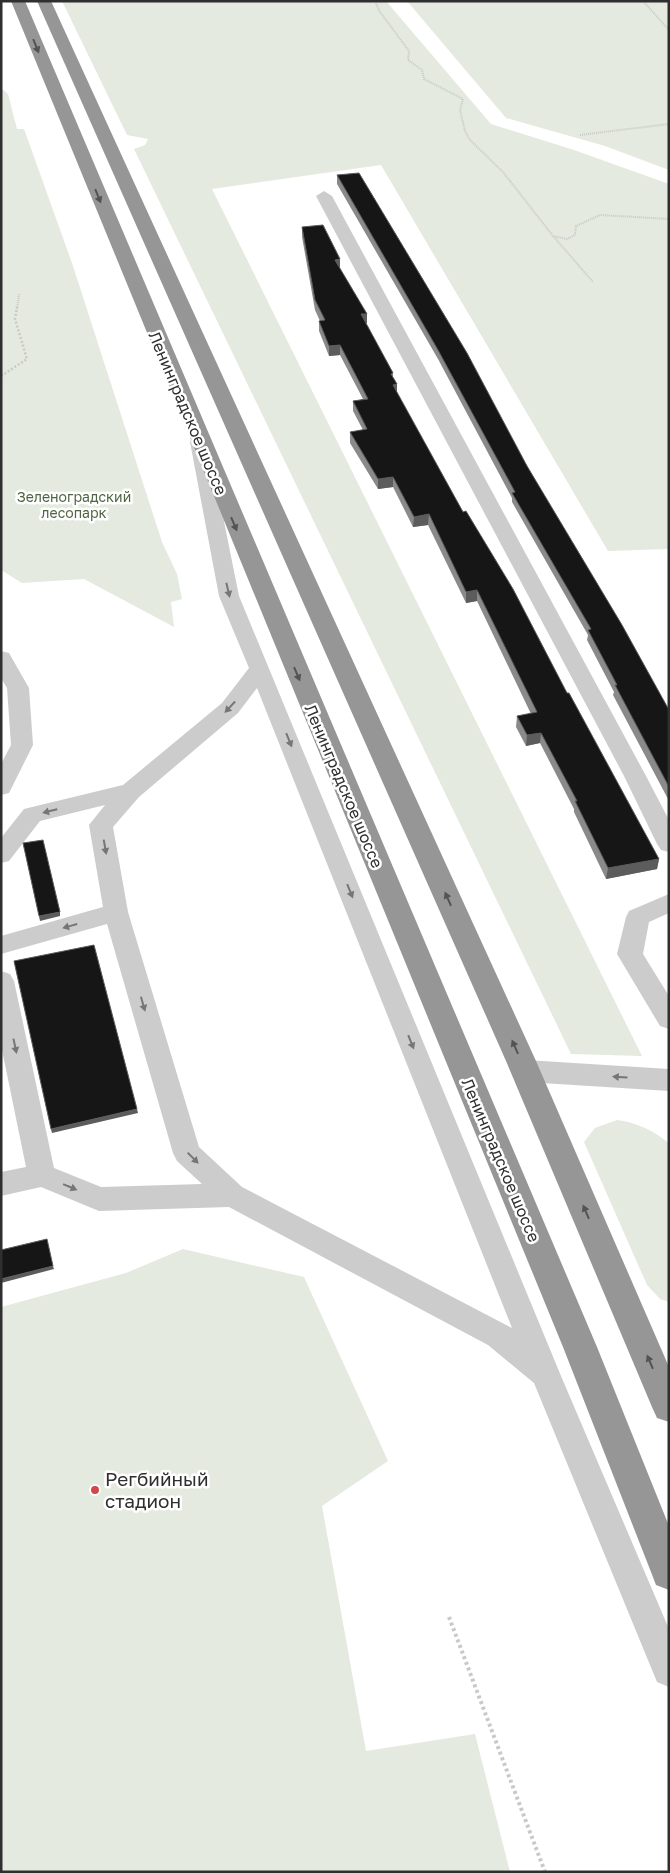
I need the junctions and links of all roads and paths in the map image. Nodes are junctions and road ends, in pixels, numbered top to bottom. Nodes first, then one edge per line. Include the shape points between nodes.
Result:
1 (18, 1) edge
2 (44, 1) edge
3 (376, 1) edge
4 (643, 1) edge
5 (669, 30) edge
6 (669, 124) edge
7 (580, 135) dead end
8 (324, 196) dead end
9 (669, 219) edge
10 (553, 236) junction
11 (592, 282) dead end
12 (19, 294) dead end
13 (1, 376) edge
14 (199, 439) junction
15 (1, 658) edge
16 (260, 669) junction
17 (1, 787) edge
18 (132, 791) junction
19 (669, 844) edge
20 (1, 855) edge
21 (669, 903) edge
22 (116, 912) junction
23 (1, 945) edge
24 (1, 981) edge
25 (669, 1019) edge
26 (526, 1071) junction
27 (669, 1080) edge
28 (42, 1175) junction
29 (1, 1184) edge
30 (232, 1195) junction
31 (546, 1376) junction
32 (669, 1407) edge
33 (669, 1572) edge
34 (449, 1617) dead end
35 (669, 1670) edge
36 (545, 1872) edge

1 -> 14 highway, Ленинградское шоссе
26 -> 2 highway
3 - 10 path via 380,12 409,51 408,60 422,70 424,79 464,99 460,110 470,140 503,172
4 - 5 path
6 - 7 path
8 - 19 lane
9 - 10 path via 600,215 576,226 575,235 567,238
10 - 11 path
12 - 13 path via 14,319 27,359
14 -> 16 lane via 229,596
14 -> 33 highway, Ленинградское шоссе via 580,1347
15 - 17 lane via 18,688 22,745
16 -> 18 lane via 230,708
16 -> 31 lane
18 -> 20 lane via 32,816
18 -> 22 lane via 101,825
21 - 25 lane via 638,917 630,954
22 -> 23 lane
22 -> 30 lane via 187,1153
24 -> 28 lane
27 -> 26 lane
32 -> 26 highway
28 - 29 lane
28 -> 30 lane via 100,1199
30 - 31 lane via 499,1336
31 - 35 lane
34 - 36 path

